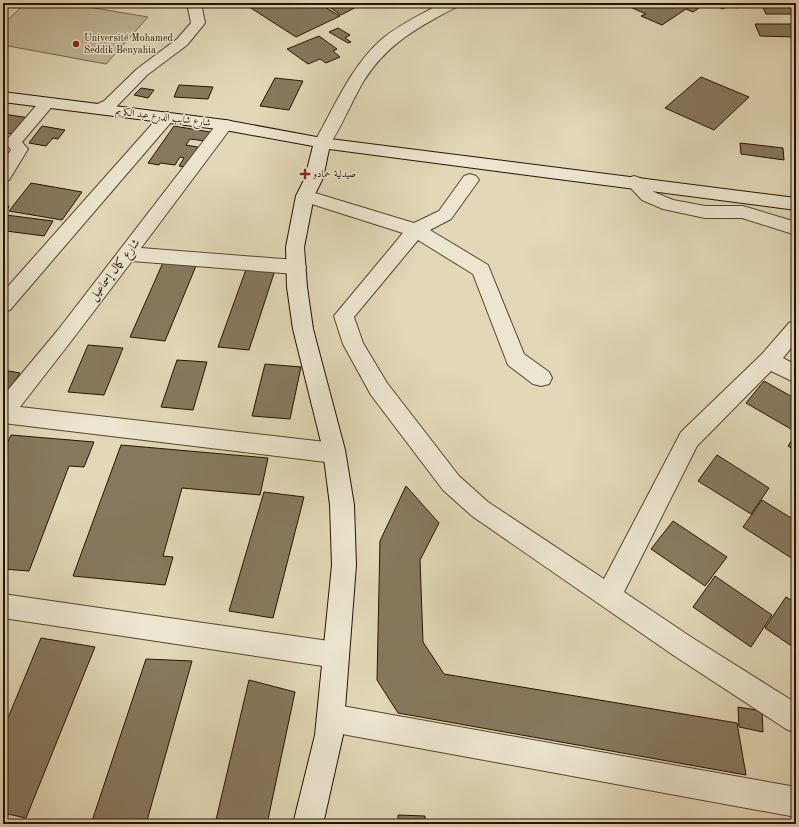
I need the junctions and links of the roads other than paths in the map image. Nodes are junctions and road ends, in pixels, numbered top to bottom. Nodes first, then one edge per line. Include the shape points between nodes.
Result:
1 (194, 3) edge
2 (453, 3) edge
3 (3, 97) edge
4 (47, 103) junction
5 (98, 109) junction
6 (167, 117) junction
7 (225, 125) junction
8 (322, 143) junction
9 (3, 176) edge
10 (470, 180) dead end
11 (634, 182) junction
12 (305, 196) junction
13 (796, 204) edge
14 (416, 230) junction
15 (796, 230) edge
16 (127, 254) junction
17 (296, 266) junction
18 (3, 305) edge
19 (796, 328) edge
20 (769, 360) junction
21 (796, 375) edge
22 (541, 378) dead end
23 (3, 413) edge
24 (334, 453) junction
25 (609, 596) junction
26 (3, 606) edge
27 (336, 654) junction
28 (331, 718) junction
29 (796, 719) edge
30 (796, 802) edge
31 (308, 824) edge

1 - 5 street via 198,23 182,42 142,72 110,104
2 - 8 street via 401,32 380,50 353,84
3 - 4 street, شارع شايب الدرع عبد الكريم
4 - 5 street, شارع شايب الدرع عبد الكريم
4 - 9 street via 13,142 20,149
5 - 6 street, شارع شايب الدرع عبد الكريم
6 - 7 street, شارع شايب الدرع عبد الكريم
6 - 18 street
7 - 8 street, شارع شايب الدرع عبد الكريم
7 - 16 street, شارع كمال إسماعيل
8 - 11 street, شارع شايب الدرع عبد الكريم
8 - 12 street via 314,178
10 - 14 street via 445,215
11 - 13 street, شارع شايب الدرع عبد الكريم
11 - 15 street via 648,196 669,205 705,212 743,212
12 - 14 street
12 - 17 street via 296,247
14 - 22 street via 481,270 515,359
14 - 25 street via 344,316 353,344 379,389 451,483 480,509
16 - 17 street
16 - 23 street, شارع كمال إسماعيل
17 - 24 street via 303,329
19 - 20 street
20 - 21 street
20 - 25 street via 688,439
23 - 24 street
24 - 27 street via 342,505 344,565
25 - 29 street
26 - 27 street
27 - 28 street
28 - 30 street
28 - 31 street

